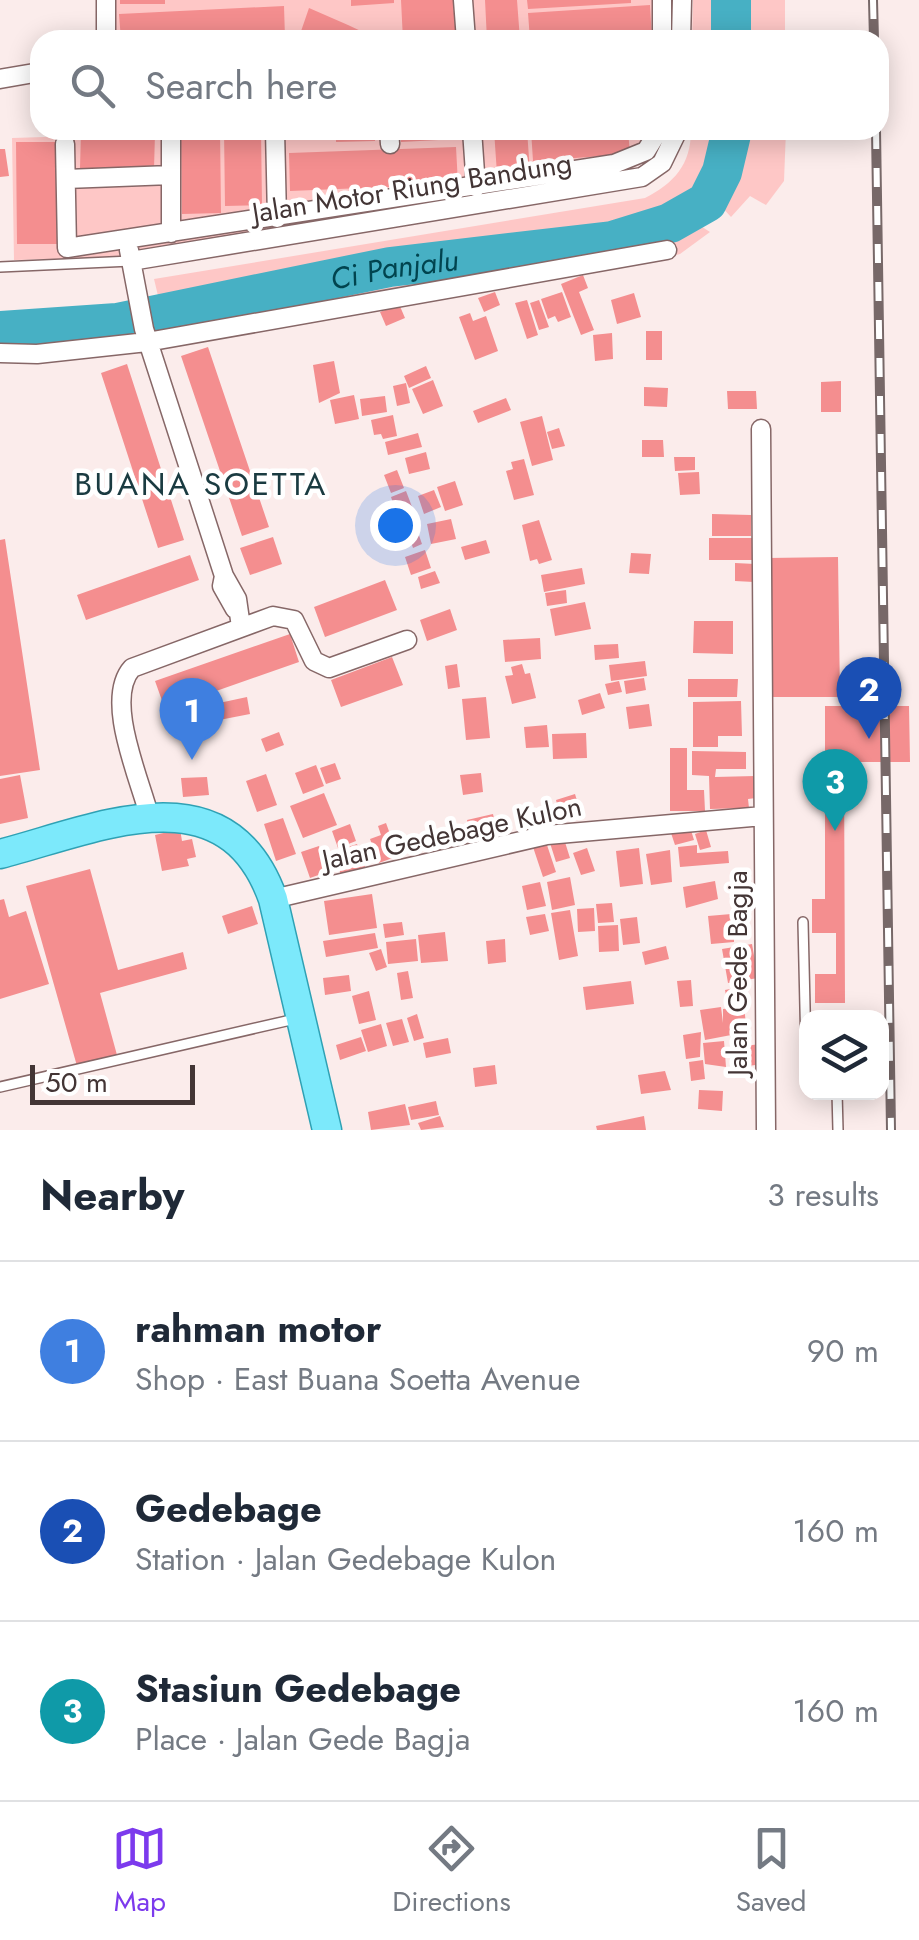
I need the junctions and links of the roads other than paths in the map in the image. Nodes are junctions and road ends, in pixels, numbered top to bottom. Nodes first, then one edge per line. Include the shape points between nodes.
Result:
1 (106, 0) edge
2 (463, 0) edge
3 (662, 0) edge
4 (682, 0) edge
5 (106, 30) edge
6 (465, 30) edge
7 (662, 30) edge
8 (681, 30) edge
9 (30, 74) edge
10 (0, 79) edge
11 (171, 140) edge
12 (274, 140) edge
13 (473, 140) edge
14 (652, 140) edge
15 (673, 140) edge
16 (66, 144) dead end
17 (172, 175) junction
18 (66, 179) junction
19 (476, 187) junction
20 (277, 218) junction
21 (171, 232) junction
22 (128, 239) junction
23 (667, 250) dead end
24 (0, 266) edge
25 (132, 267) junction
26 (146, 335) junction
27 (0, 353) edge
28 (762, 429) dead end
29 (238, 618) junction
30 (407, 640) dead end
31 (149, 815) junction
32 (763, 816) junction
33 (0, 854) edge
34 (273, 899) junction
35 (803, 922) dead end
36 (805, 1010) edge
37 (304, 1016) junction
38 (0, 1086) edge
39 (837, 1100) edge
40 (328, 1130) edge
41 (766, 1130) edge
42 (838, 1130) edge

1 - 5 street
2 - 6 street
3 - 7 street
4 - 8 street
9 - 10 street
11 - 17 street
12 - 20 street
13 - 19 street
14 - 19 street via 625,162
15 - 25 street, Jalan Motor Riung Bandung via 662,163 642,177
16 - 18 street
17 - 18 street
17 - 21 street
18 - 22 street via 67,248
19 - 20 street
20 - 21 street
21 - 22 street
22 - 25 street
23 - 26 street
24 - 25 lane
25 - 26 street
26 - 27 street via 37,354
26 - 29 street via 222,586
28 - 32 street, Jalan Gede Bagja
29 - 30 street via 290,617 317,664 328,668
29 - 31 street via 140,662 122,682 120,704
31 - 33 main road
31 - 34 main road via 188,818 224,832 260,868
32 - 34 street, Jalan Gedebage Kulon via 547,835
32 - 41 street, Jalan Gede Bagja
34 - 37 main road
35 - 36 lane
37 - 38 lane
37 - 40 main road
39 - 42 lane

